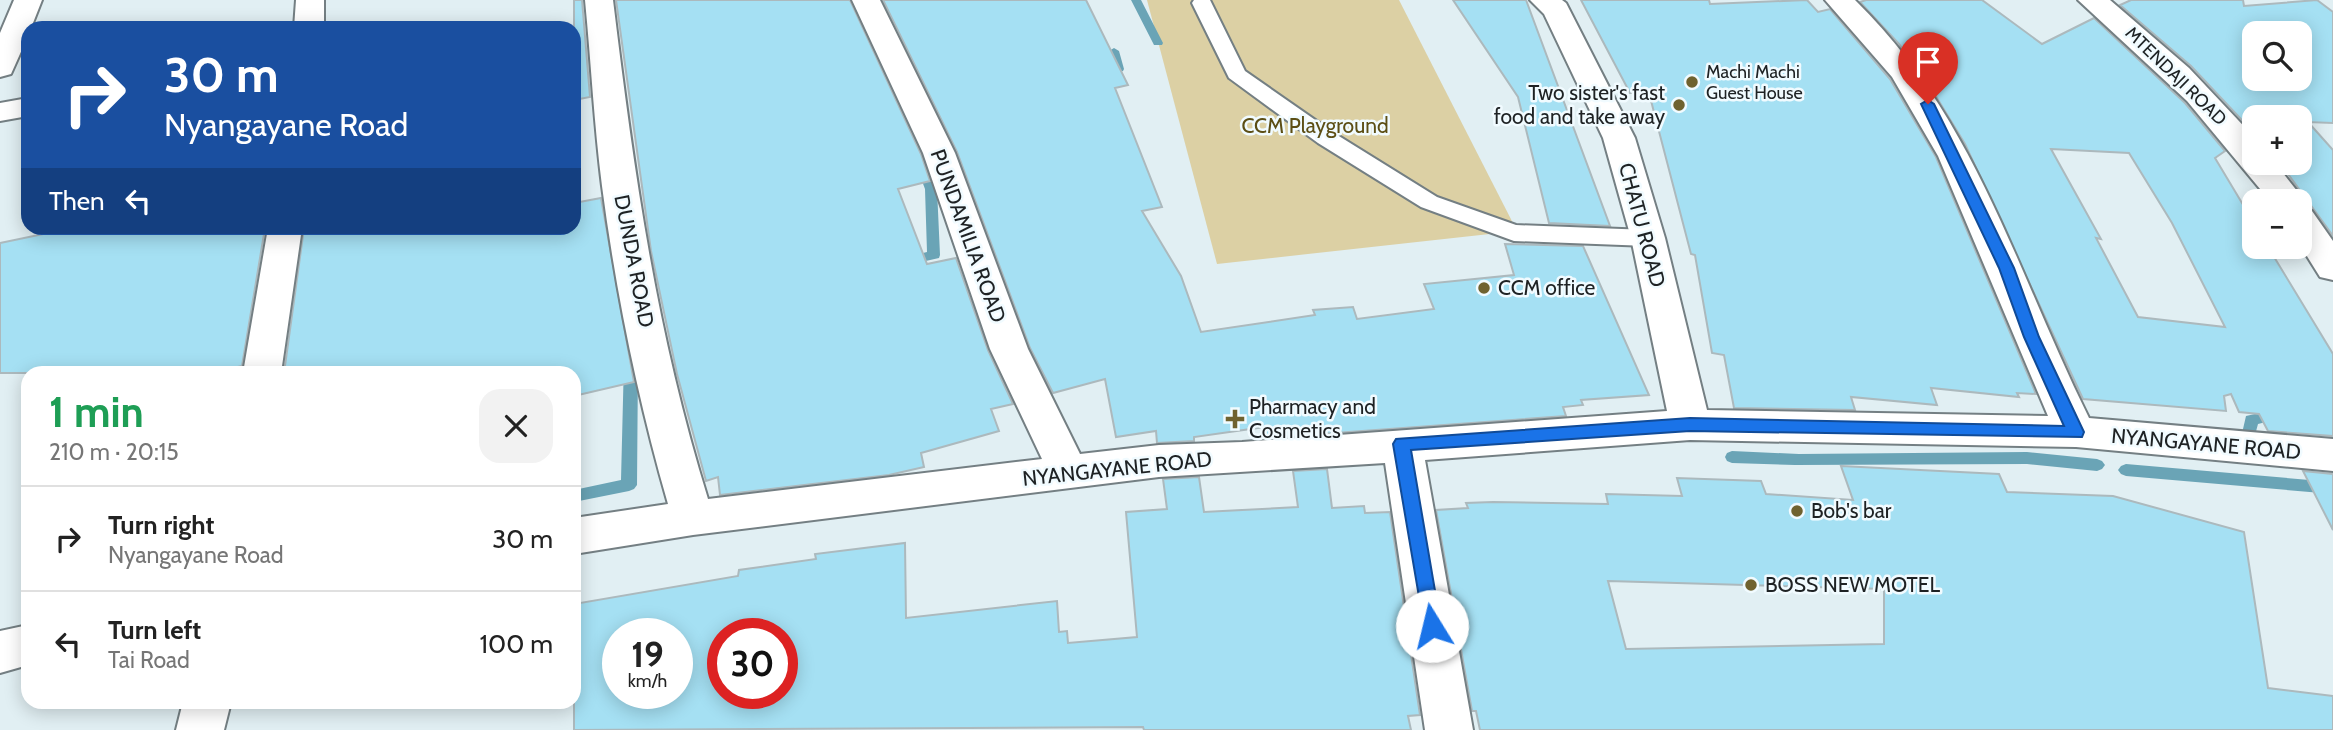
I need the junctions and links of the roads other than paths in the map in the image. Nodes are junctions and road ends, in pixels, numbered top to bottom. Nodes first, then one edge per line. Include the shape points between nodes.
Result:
1 (27, 0) edge
2 (310, 0) edge
3 (599, 0) edge
4 (866, 0) edge
5 (1544, 0) edge
6 (1839, 0) edge
7 (2092, 0) edge
8 (1202, 3) dead end
9 (309, 21) edge
10 (0, 68) edge
11 (21, 108) edge
12 (0, 112) edge
13 (2242, 143) edge
14 (2267, 175) edge
15 (2279, 189) edge
16 (284, 235) edge
17 (2312, 237) edge
18 (1648, 238) junction
19 (2333, 268) edge
20 (263, 366) edge
21 (1690, 425) junction
22 (2076, 432) junction
23 (1402, 444) junction
24 (2333, 455) edge
25 (1069, 473) junction
26 (693, 518) junction
27 (581, 535) edge
28 (21, 647) edge
29 (0, 652) edge
30 (205, 709) edge
31 (200, 730) edge
32 (1449, 730) edge

1 - 10 street
2 - 9 street
3 - 26 street, DUNDA ROAD via 630,249 668,436
4 - 25 street, PUNDAMILIA ROAD via 939,153 1009,349
5 - 18 street, CHATU ROAD via 1556,9 1619,138
6 - 22 street via 1878,39 1928,104 2007,268 2032,337
7 - 13 street, MTENDAJI ROAD via 2140,38 2211,106
8 - 18 lane via 1236,75 1429,202 1514,233
11 - 12 street
14 - 15 street
16 - 20 street
17 - 19 street
18 - 21 street, CHATU ROAD
21 - 22 street, NYANGAYANE ROAD
21 - 23 street, NYANGAYANE ROAD
22 - 24 street, NYANGAYANE ROAD
23 - 25 street, NYANGAYANE ROAD via 1159,461
23 - 32 street
25 - 26 street, NYANGAYANE ROAD
26 - 27 street, NYANGAYANE ROAD
28 - 29 street
30 - 31 street

